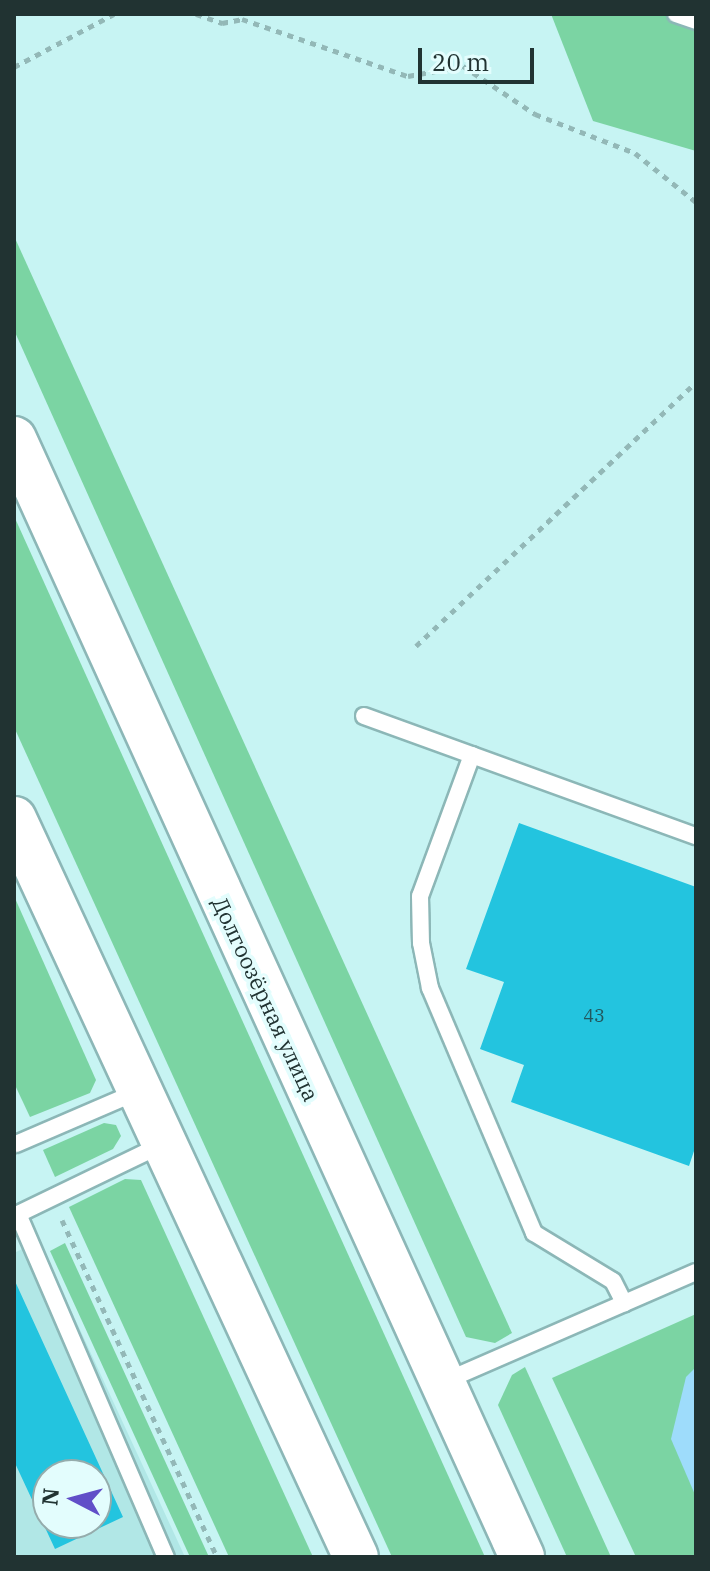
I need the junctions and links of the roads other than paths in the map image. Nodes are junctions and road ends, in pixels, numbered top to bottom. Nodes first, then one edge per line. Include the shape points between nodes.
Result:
1 (676, 14) edge
2 (696, 21) edge
3 (14, 439) edge
4 (364, 716) dead end
5 (472, 755) junction
6 (14, 819) edge
7 (696, 836) edge
8 (138, 1091) junction
9 (16, 1144) dead end
10 (163, 1144) junction
11 (16, 1215) edge
12 (696, 1272) edge
13 (624, 1303) junction
14 (441, 1382) junction
15 (166, 1557) edge
16 (356, 1557) edge
17 (522, 1557) edge

1 - 2 lane
3 - 14 main road, Долгоозёрная улица
4 - 5 lane
5 - 7 lane
5 - 13 lane via 420,896 421,943 430,988 534,1233 613,1281
6 - 8 main road
8 - 9 lane
8 - 10 main road
10 - 11 lane
10 - 16 main road
11 - 15 lane
12 - 13 lane
13 - 14 lane
14 - 17 main road, Долгоозёрная улица

